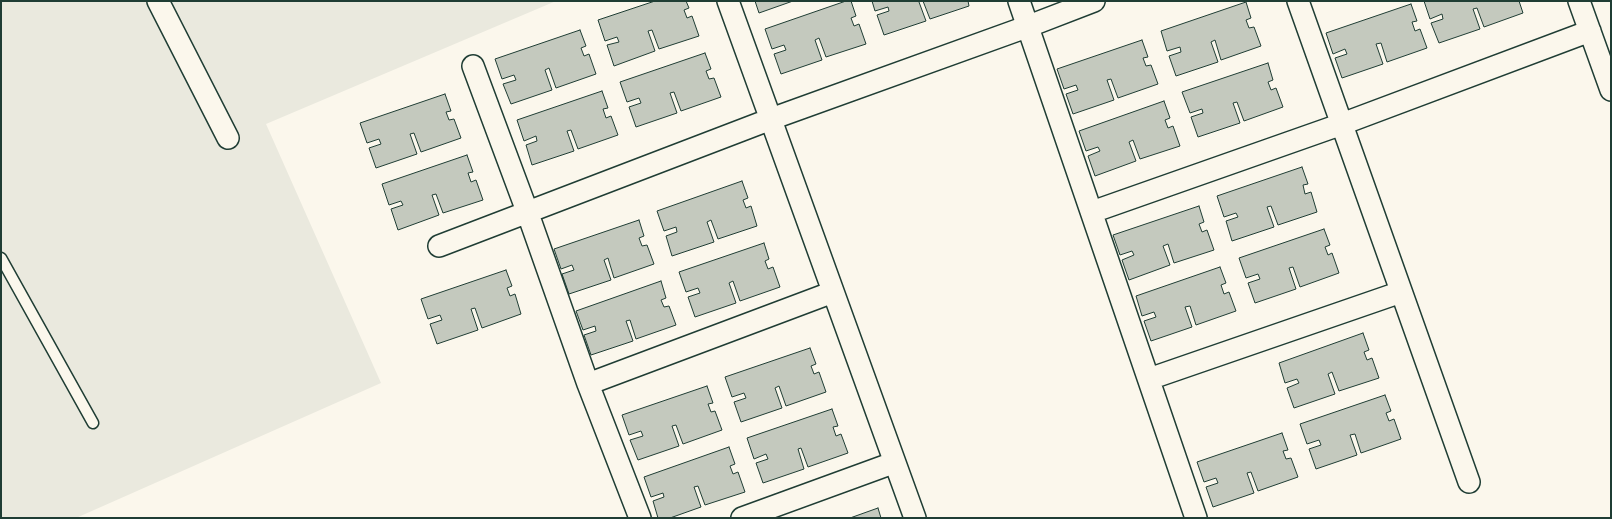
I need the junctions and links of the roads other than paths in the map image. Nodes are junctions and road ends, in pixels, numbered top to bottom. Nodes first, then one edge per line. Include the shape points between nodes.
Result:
1 (158, 1) edge
2 (728, 1) edge
3 (1019, 1) edge
4 (1094, 1) edge
5 (1298, 1) edge
6 (1579, 1) edge
7 (1029, 26) junction
8 (1590, 31) junction
9 (473, 66) dead end
10 (1611, 90) edge
11 (771, 119) junction
12 (1342, 124) junction
13 (228, 138) dead end
14 (528, 211) junction
15 (1092, 212) junction
16 (438, 246) dead end
17 (1, 258) edge
18 (833, 292) junction
19 (1401, 292) junction
20 (1149, 379) junction
21 (588, 384) junction
22 (93, 423) dead end
23 (894, 462) junction
24 (1468, 482) dead end
25 (640, 518) edge
26 (742, 518) edge
27 (914, 518) edge
28 (1196, 518) edge

1 - 13 street
2 - 11 street
3 - 7 street
4 - 7 street
5 - 12 street
6 - 8 street
7 - 11 street
7 - 15 street
8 - 10 street
8 - 12 street
9 - 14 street
11 - 14 street
11 - 18 street
12 - 15 street
12 - 19 street
14 - 16 street
14 - 21 street
15 - 20 street
17 - 22 lane
18 - 21 street
18 - 23 street
19 - 20 street
19 - 24 street
20 - 28 street
21 - 25 street
23 - 26 street
23 - 27 street

